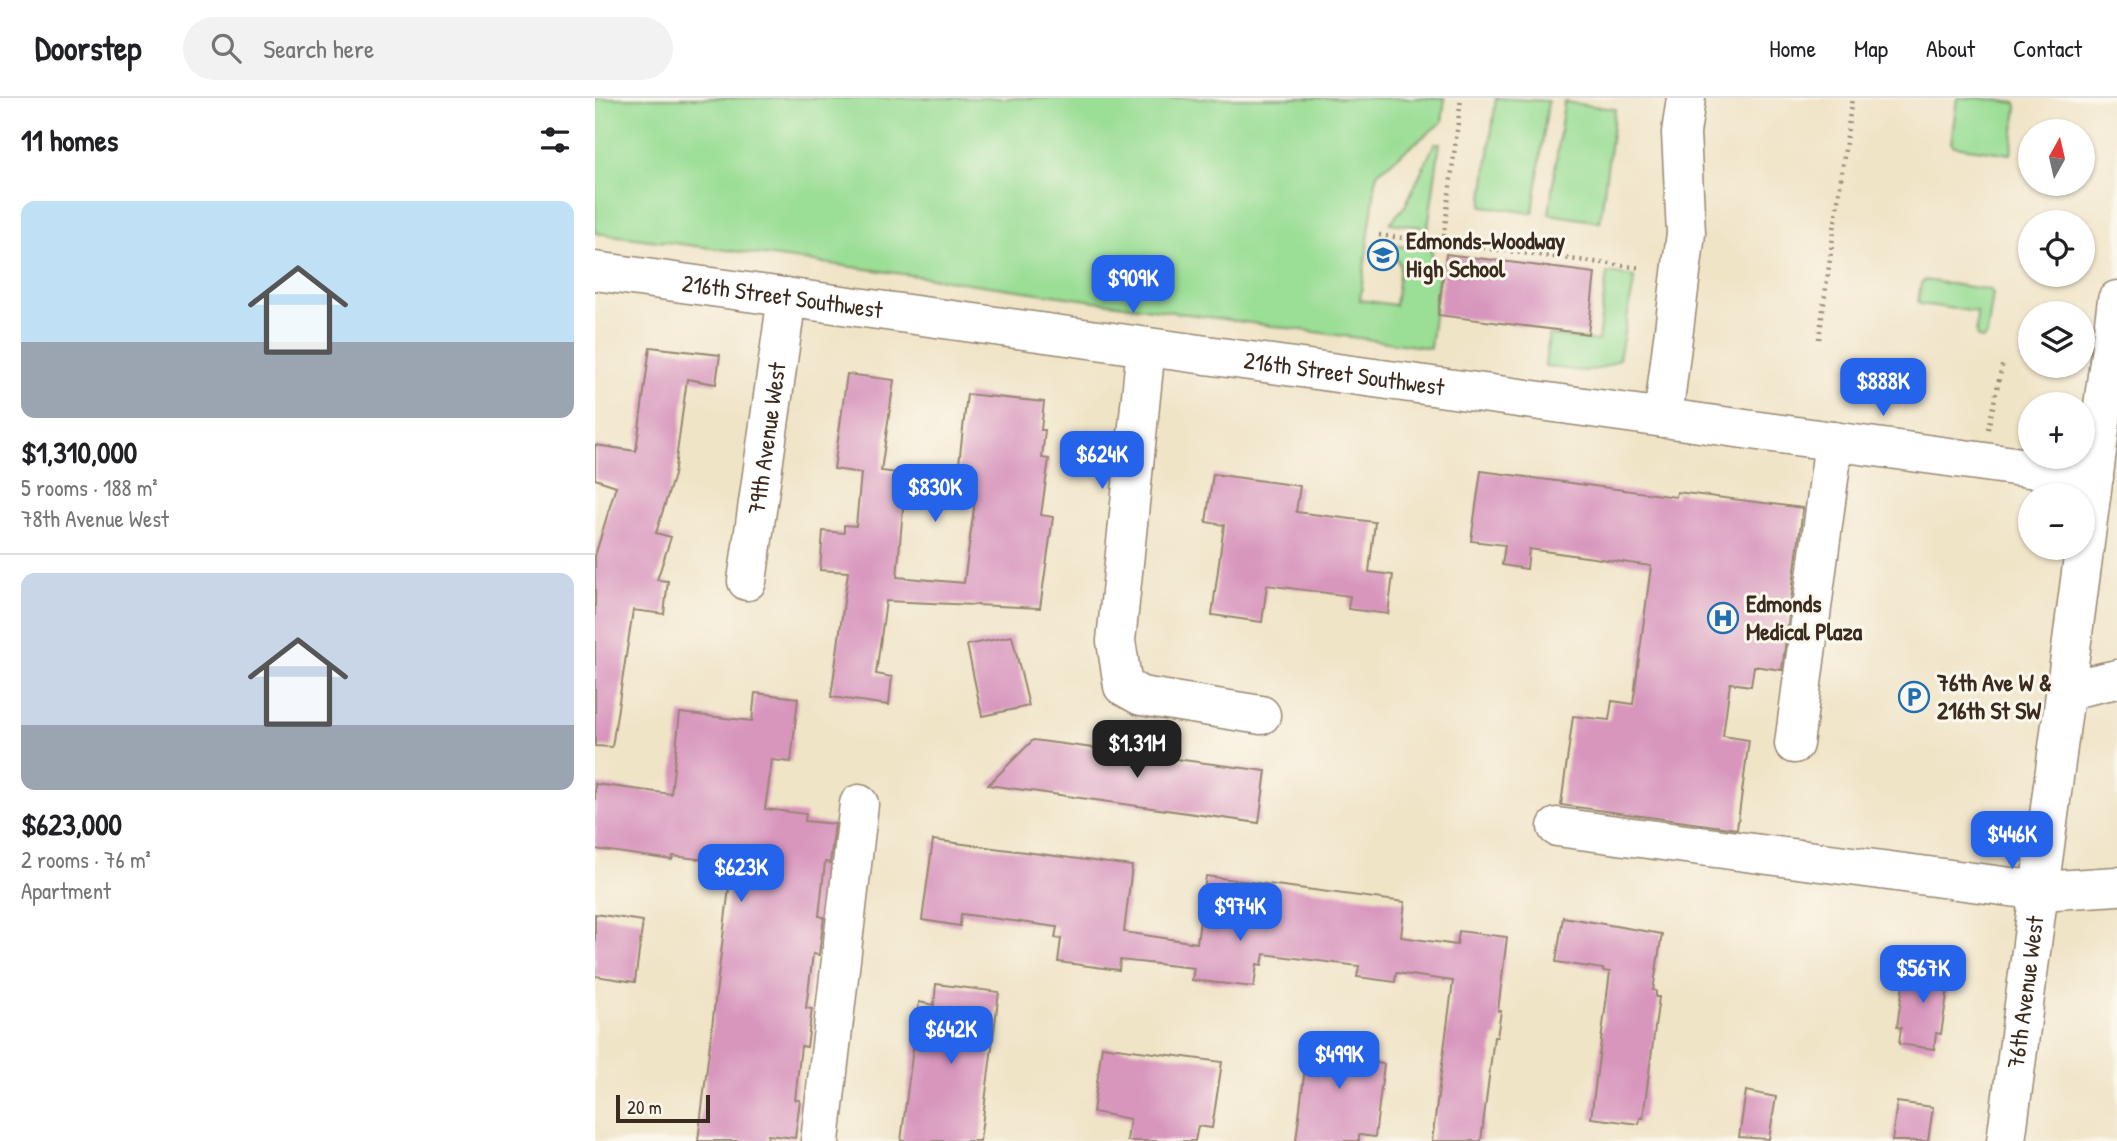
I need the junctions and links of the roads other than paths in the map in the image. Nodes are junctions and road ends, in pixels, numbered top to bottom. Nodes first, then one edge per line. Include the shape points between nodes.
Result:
1 (1686, 98) edge
2 (595, 271) edge
3 (787, 297) junction
4 (2117, 300) edge
5 (1146, 347) junction
6 (1663, 418) junction
7 (1834, 441) junction
8 (2094, 477) junction
9 (747, 582) dead end
10 (2117, 679) edge
11 (2067, 690) junction
12 (1261, 715) dead end
13 (1794, 744) dead end
14 (859, 804) dead end
15 (1557, 827) dead end
16 (2117, 886) edge
17 (2040, 891) junction
18 (820, 1141) edge
19 (2006, 1141) edge

1 - 6 street via 1681,132 1686,233
2 - 3 street, 216th Street Southwest
3 - 5 street, 216th Street Southwest
3 - 9 street, 79th Avenue West
4 - 8 street, 76th Avenue West
5 - 6 street, 216th Street Southwest
5 - 12 street via 1116,641 1123,686 1141,696
6 - 7 street, 216th Street Southwest
7 - 8 street, 216th Street Southwest
7 - 13 street
8 - 11 street, 76th Avenue West
10 - 11 street
11 - 17 street, 76th Avenue West
14 - 18 street
15 - 17 street
16 - 17 street
17 - 19 street, 76th Avenue West

